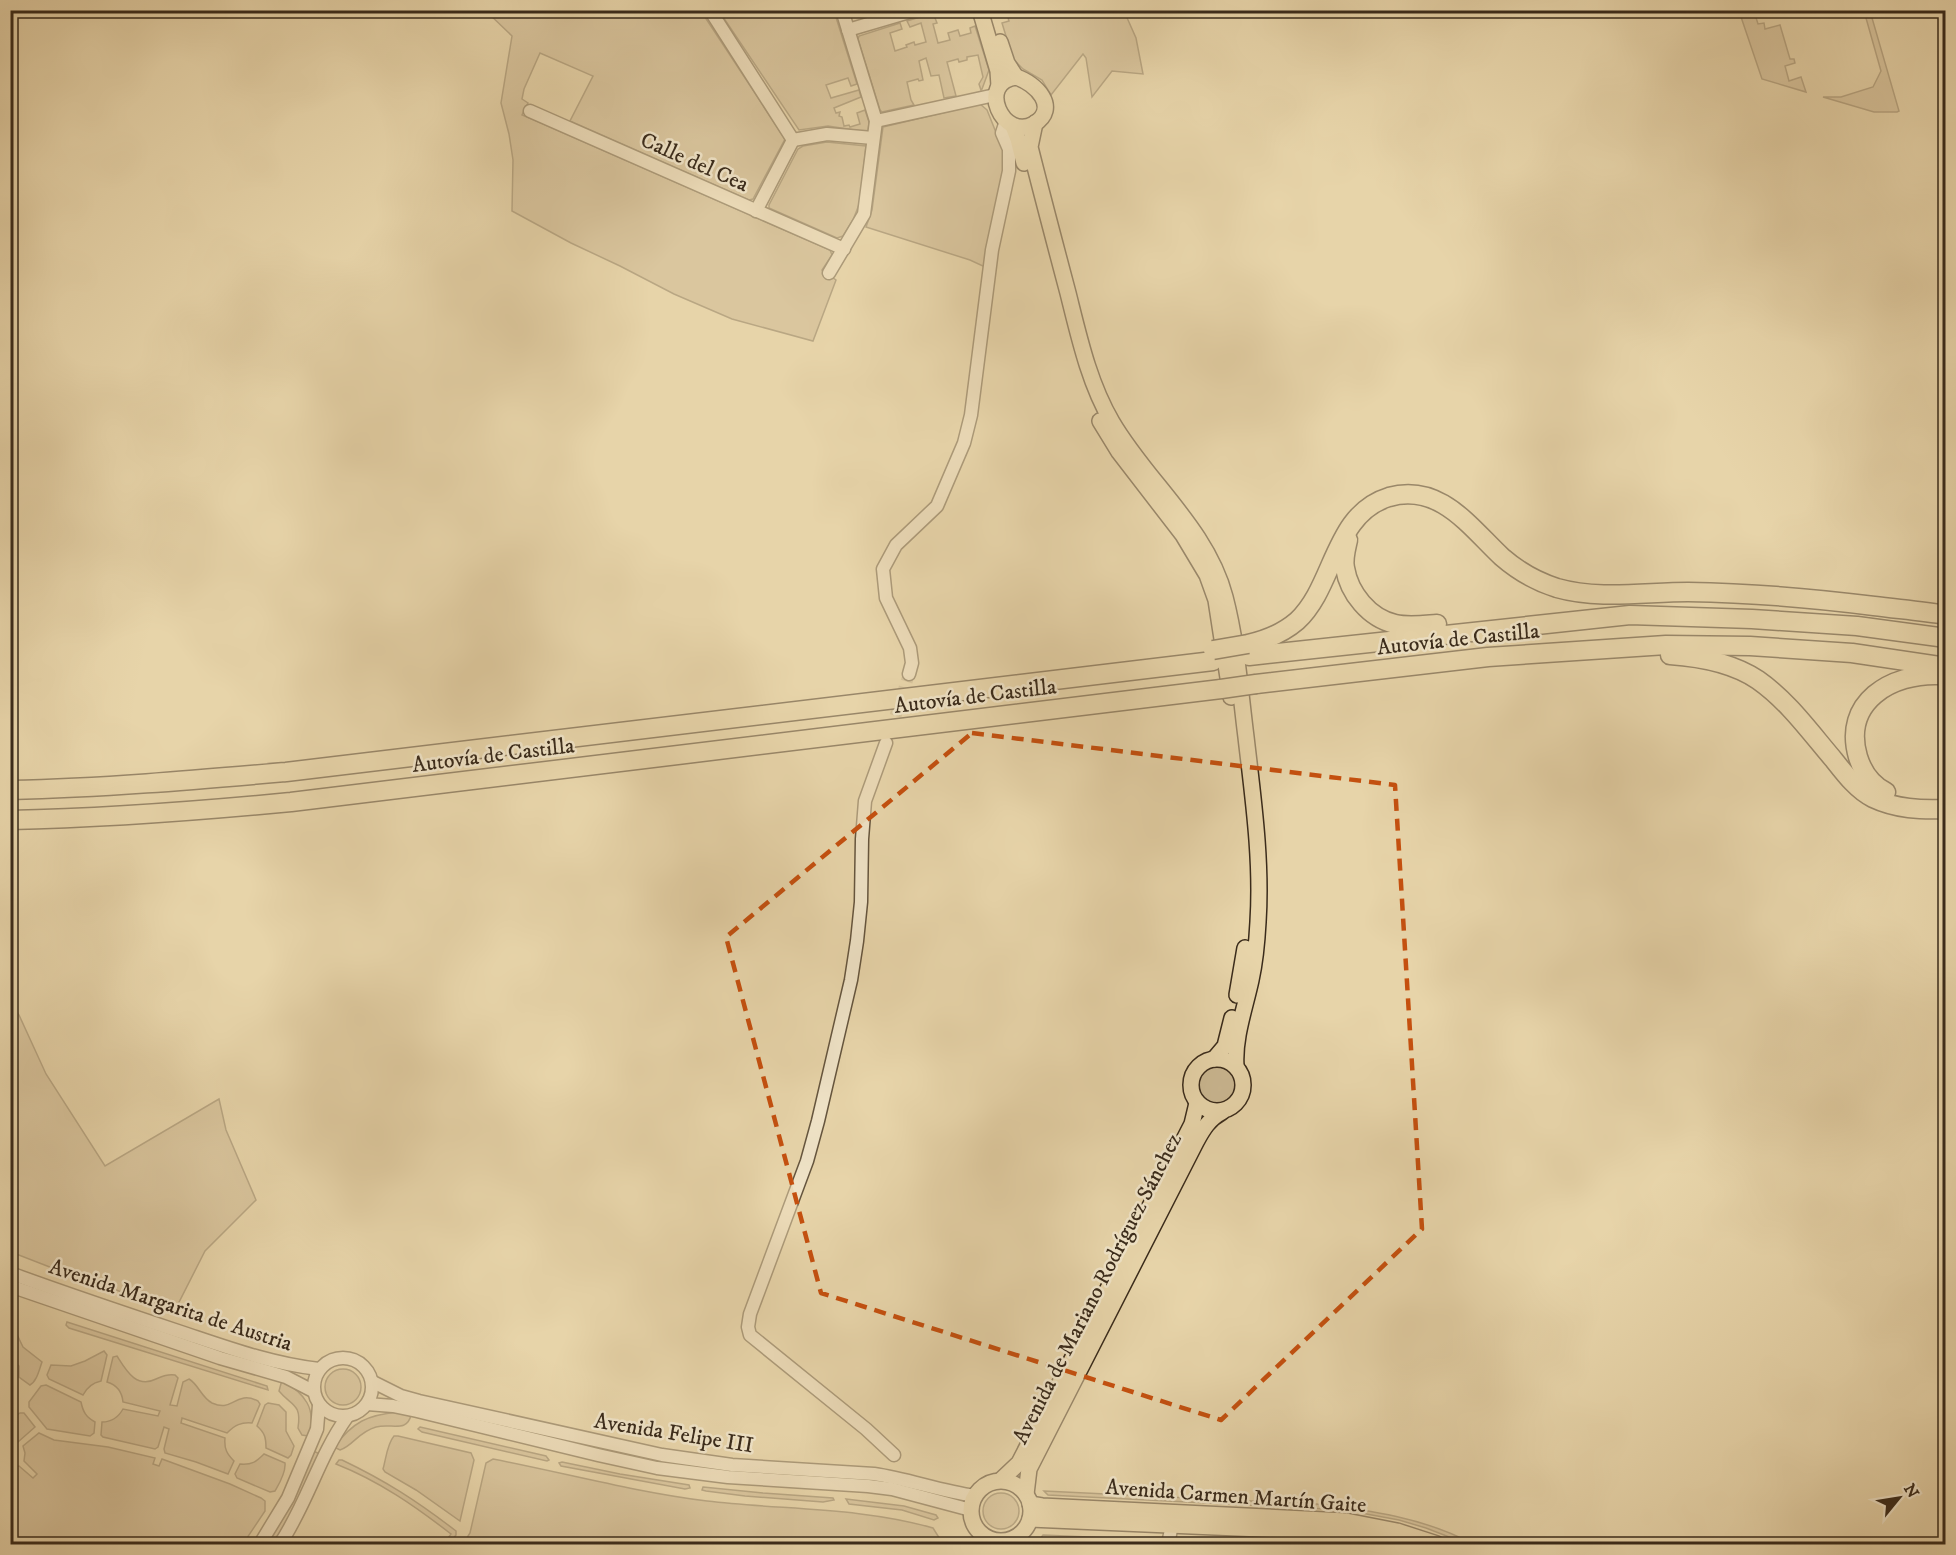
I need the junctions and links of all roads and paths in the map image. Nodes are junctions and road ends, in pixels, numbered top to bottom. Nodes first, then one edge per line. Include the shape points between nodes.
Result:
1 (710, 10) edge
2 (842, 10) edge
3 (916, 10) edge
4 (980, 10) edge
5 (990, 10) edge
6 (848, 30) junction
7 (1016, 77) junction
8 (997, 90) junction
9 (530, 111) dead end
10 (876, 121) junction
11 (1035, 123) junction
12 (1009, 124) junction
13 (873, 138) junction
14 (793, 140) junction
15 (756, 211) junction
16 (844, 249) junction
17 (829, 273) dead end
18 (1351, 528) junction
19 (1946, 615) edge
20 (1857, 626) junction
21 (1946, 638) edge
22 (1249, 650) junction
23 (1488, 657) junction
24 (1946, 667) edge
25 (909, 674) tunnel mouth
26 (1946, 676) edge
27 (886, 743) tunnel mouth
28 (10, 789) edge
29 (1946, 808) edge
30 (10, 820) edge
31 (1214, 1059) junction
32 (1236, 1066) junction
33 (1197, 1103) junction
34 (1222, 1112) junction
35 (10, 1273) edge
36 (10, 1286) edge
37 (319, 1369) junction
38 (372, 1382) junction
39 (314, 1391) junction
40 (367, 1404) junction
41 (319, 1405) junction
42 (347, 1417) junction
43 (894, 1455) dead end
44 (1001, 1480) junction
45 (973, 1503) junction
46 (1029, 1505) junction
47 (1168, 1519) junction
48 (986, 1541) edge
49 (1003, 1543) edge
50 (260, 1545) edge
51 (280, 1545) edge
52 (1168, 1545) edge
53 (1399, 1545) edge
54 (1437, 1545) edge

1 - 14 street
2 - 6 street
3 - 6 street
4 - 8 main road via 998,71
5 - 7 main road via 1007,63
6 - 10 street
7 - 8 main road via 1006,80
7 - 11 main road via 1032,84 1044,100 1043,116
8 - 10 street
8 - 12 main road via 999,108
9 - 15 street, Calle del Cea
10 - 13 street
11 - 12 main road via 1023,127
11 - 32 main road via 1030,147 1082,348 1100,400 1137,460 1206,549 1221,584 1230,620 1255,814 1260,895 1252,977
12 - 25 street via 1002,133 1009,149 1009,171 992,250 964,443 937,506 896,545 883,569 886,598 910,648
12 - 31 main road via 1018,139 1089,399 1119,452 1197,555 1216,600 1245,816 1250,896 1241,978 1225,1046
13 - 14 street via 827,134
13 - 16 street via 864,214
14 - 15 street
15 - 16 street, Calle del Cea
16 - 17 street
18 - 19 highway via 1357,518 1383,499 1414,494 1447,506 1504,559 1534,578 1563,589 1586,593 1688,592 1813,598
18 - 20 highway via 1344,566 1351,588 1366,609 1395,624 1412,626 1628,610 1749,613
18 - 22 highway via 1335,551 1321,588 1298,621
20 - 21 highway, Autovía de Castilla
20 - 22 highway, Autovía de Castilla via 1630,615
22 - 28 highway, Autovía de Castilla via 1116,671 286,772 182,782
23 - 24 highway, Autovía de Castilla via 1666,645 1750,646 1852,653
23 - 29 highway via 1665,655 1736,668 1772,690 1853,783 1872,797 1897,807
23 - 30 highway, Autovía de Castilla, bridge via 291,802 183,812
26 - 29 highway via 1915,676 1895,681 1868,701 1855,729 1856,752 1868,779 1881,790 1910,803
27 - 43 street via 866,801 857,941 818,1121 748,1327 750,1335
31 - 32 main road
31 - 33 main road via 1195,1070 1191,1093
32 - 34 main road via 1244,1087 1233,1107
33 - 34 main road via 1204,1109
33 - 44 main road, Avenida de Mariano Rodríguez Sánchez via 1192,1124 1019,1463
34 - 46 main road, Avenida de Mariano Rodríguez Sánchez via 1212,1117 1196,1142 1029,1468
35 - 37 street, Avenida Margarita de Austria via 225,1347 290,1366
36 - 39 street, Avenida Margarita de Austria via 286,1377
37 - 38 street via 335,1358 355,1359
37 - 39 street
38 - 40 street
38 - 45 street, Avenida Felipe III via 419,1401 662,1455 732,1465 874,1474 952,1493
39 - 41 street
40 - 42 street
40 - 45 street, Avenida Felipe III via 417,1411 657,1468 868,1486
41 - 42 street via 332,1414
41 - 50 street via 316,1429 288,1498
42 - 51 street via 325,1452
44 - 45 main road via 978,1491
44 - 46 main road via 1015,1484
45 - 48 main road via 975,1525
46 - 47 main road, Avenida Carmen Martín Gaite
46 - 49 main road via 1020,1534
47 - 52 street
47 - 53 main road, Avenida Carmen Martín Gaite via 1342,1533
47 - 54 main road, Avenida Carmen Martín Gaite via 1346,1521 1397,1531
48 - 49 main road

